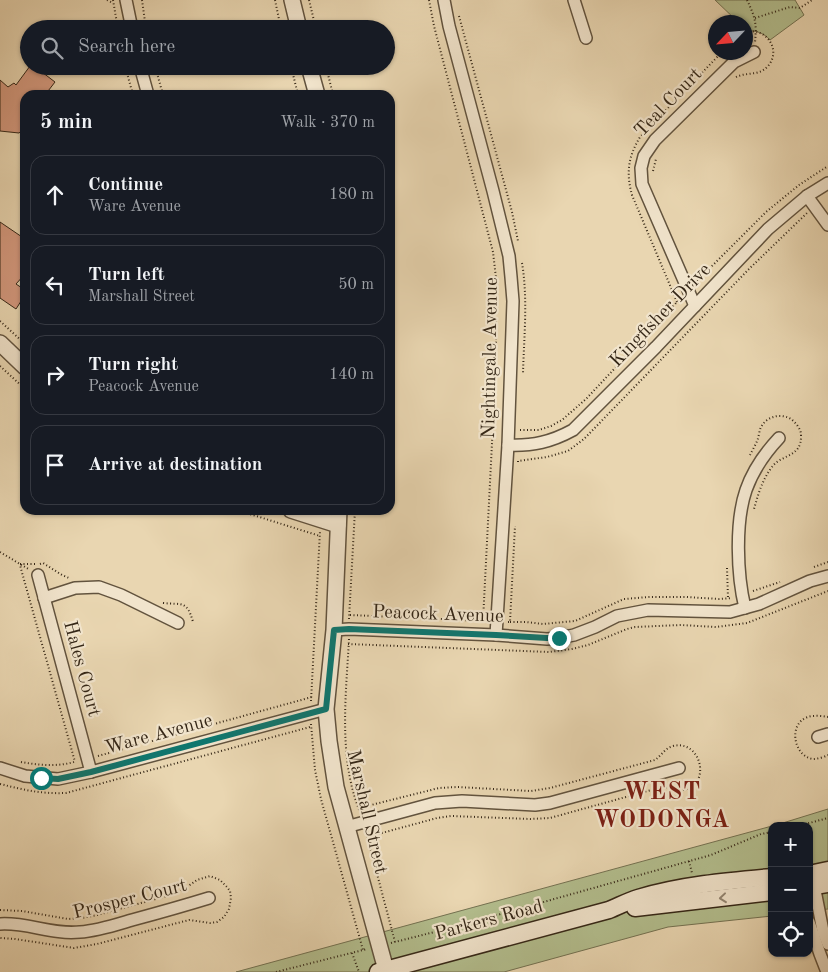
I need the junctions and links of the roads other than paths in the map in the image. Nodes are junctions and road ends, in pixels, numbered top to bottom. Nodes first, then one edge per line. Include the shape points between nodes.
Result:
1 (126, 0) edge
2 (292, 0) edge
3 (444, 0) edge
4 (575, 0) edge
5 (130, 20) edge
6 (297, 20) edge
7 (586, 38) dead end
8 (754, 52) road end
9 (142, 75) edge
10 (311, 75) edge
11 (147, 90) edge
12 (316, 90) edge
13 (828, 183) edge
14 (807, 196) junction
15 (828, 225) edge
16 (695, 306) junction
17 (2, 348) edge
18 (20, 363) edge
19 (779, 438) dead end
20 (513, 445) junction
21 (325, 515) edge
22 (338, 517) edge
23 (38, 575) road end
24 (828, 576) edge
25 (44, 598) junction
26 (745, 608) junction
27 (178, 623) dead end
28 (342, 629) junction
29 (496, 635) junction
30 (326, 709) junction
31 (0, 768) edge
32 (679, 768) dead end
33 (91, 772) junction
34 (346, 827) junction
35 (828, 870) edge
36 (768, 877) edge
37 (814, 881) edge
38 (768, 892) edge
39 (209, 898) dead end
40 (610, 910) junction
41 (0, 924) edge
42 (813, 934) edge
43 (828, 944) edge
44 (382, 971) edge
45 (827, 972) edge

1 - 5 street
2 - 6 street
3 - 20 street, Nightingale Avenue via 509,256
4 - 7 street
8 - 16 street, Teal Court via 734,62 655,140 644,156 641,168 642,184
9 - 11 street
10 - 12 street
13 - 14 street, Kingfisher Drive
14 - 15 street
14 - 16 street, Kingfisher Drive via 768,228
16 - 20 street, Kingfisher Drive via 574,430 541,443
17 - 18 street
19 - 26 street via 756,469 746,490 739,519 741,594
20 - 29 street, Nightingale Avenue
21 - 22 street
22 - 28 street, Marshall Street
23 - 25 street, Hales Court
24 - 26 street, Peacock Avenue
25 - 27 street via 75,588 99,587
25 - 33 street, Hales Court
26 - 29 street, Peacock Avenue via 730,612 648,610 617,616 574,635 559,638
28 - 29 street, Peacock Avenue
28 - 30 street, Marshall Street
30 - 33 street, Ware Avenue
30 - 34 street, Marshall Street via 332,766
31 - 33 street, Ware Avenue via 25,776 58,779
32 - 34 street via 550,803 449,801
34 - 44 street, Marshall Street via 379,946
35 - 37 main road
36 - 40 main road, Parkers Road via 669,890 637,898
37 - 43 street
38 -> 40 main road, Parkers Road
39 - 41 street, Prosper Court via 81,932
40 - 44 main road, Parkers Road
42 - 45 street

